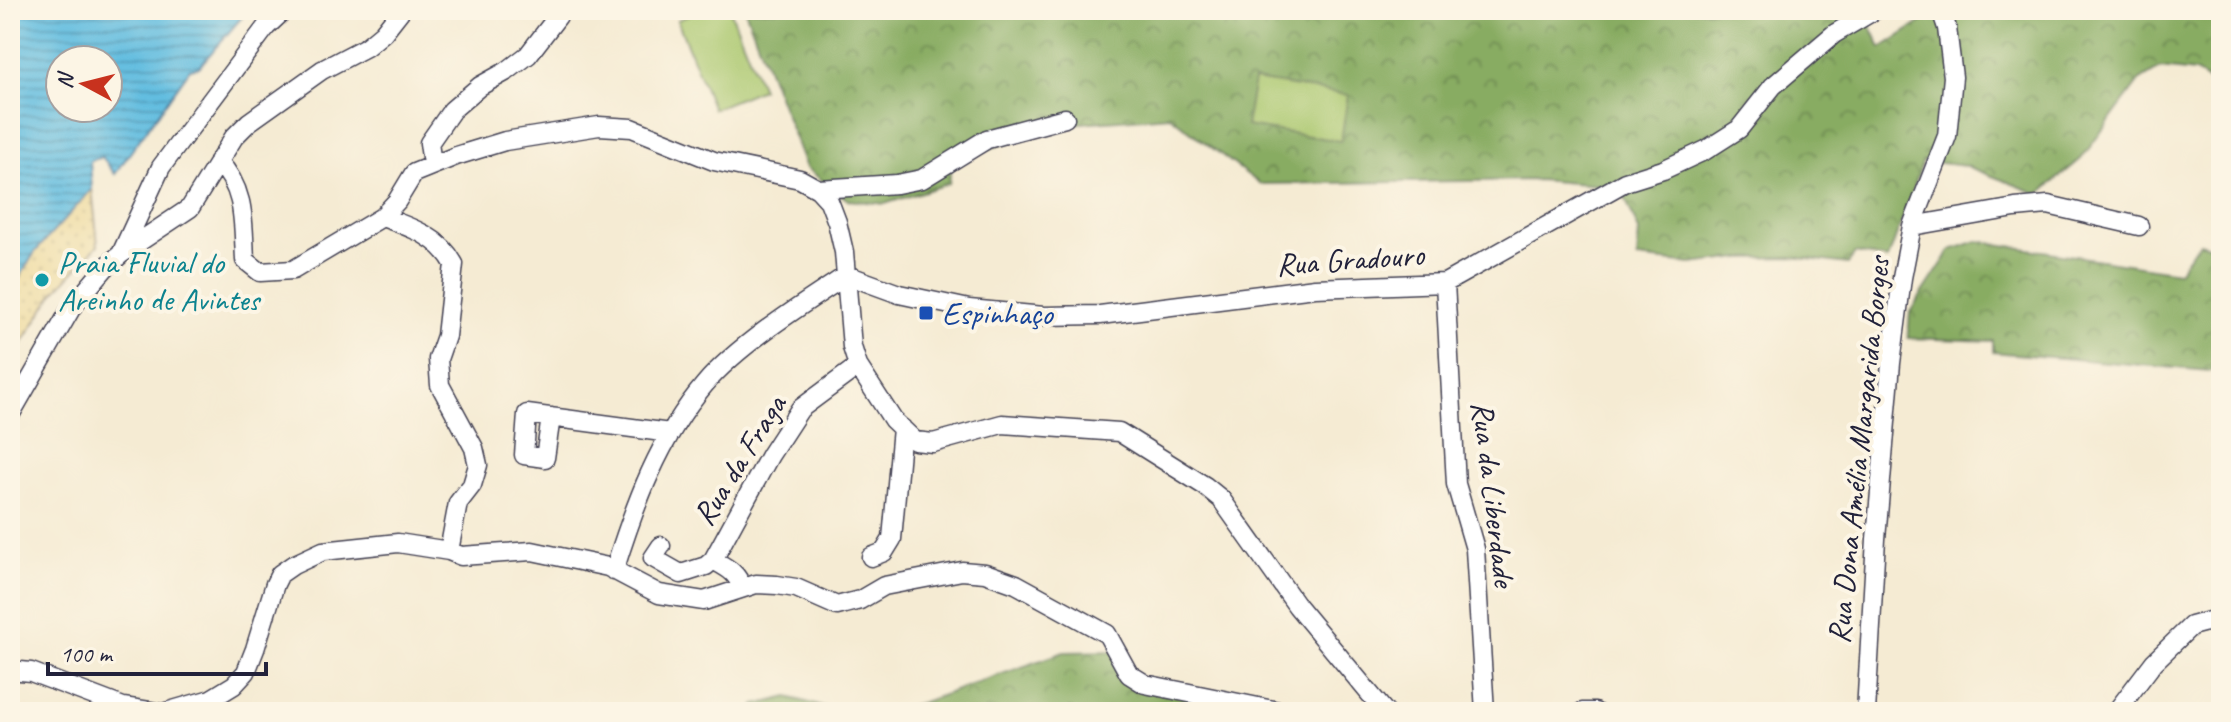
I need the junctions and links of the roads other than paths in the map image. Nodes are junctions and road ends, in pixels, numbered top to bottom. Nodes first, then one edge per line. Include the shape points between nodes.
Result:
1 (284, 10) edge
2 (401, 10) edge
3 (560, 10) edge
4 (1875, 10) edge
5 (1941, 10) edge
6 (1065, 118) dead end
7 (218, 161) junction
8 (432, 164) junction
9 (818, 189) junction
10 (382, 217) junction
11 (1912, 226) junction
12 (2139, 226) dead end
13 (121, 254) junction
14 (847, 275) junction
15 (1445, 283) junction
16 (858, 366) junction
17 (10, 415) edge
18 (551, 417) dead end
19 (902, 428) junction
20 (670, 433) junction
21 (661, 546) dead end
22 (449, 551) junction
23 (871, 557) dead end
24 (713, 560) junction
25 (614, 571) junction
26 (742, 588) junction
27 (2221, 618) edge
28 (10, 670) edge
29 (156, 712) edge
30 (166, 712) edge
31 (1283, 712) edge
32 (1385, 712) edge
33 (1485, 712) edge
34 (1582, 712) edge
35 (1595, 712) edge
36 (1866, 712) edge
37 (2116, 712) edge

1 - 13 street via 161,167
2 - 7 street via 366,47 322,70 249,122
3 - 8 street via 528,55 452,110 429,143
4 - 15 street, Rua Gradouro via 1834,34 1773,86 1739,129 1706,150 1625,182
5 - 11 street, Rua Dona Amélia Margarida Borges via 1953,77 1947,136
6 - 9 street via 987,139 922,179
7 - 10 street via 229,172 242,207 245,260 260,272 293,270
7 - 13 street via 190,208
8 - 9 street via 505,141 617,126 714,161 800,179
8 - 10 street via 414,173
9 - 14 street via 837,222
10 - 22 street via 430,236 454,264 446,336 438,359 440,385 478,465 472,485 458,503
11 - 12 street via 2048,205
11 - 36 street, Rua Dona Amélia Margarida Borges via 1891,363
13 - 17 street via 72,307
14 - 15 street, Rua Gradouro via 899,294 969,309 1044,316 1100,315 1315,288
14 - 16 street
14 - 20 street via 735,356 707,381
15 - 33 street, Rua da Liberdade via 1456,484 1475,549
16 - 19 street
16 - 24 street, Rua da Fraga via 800,409
18 - 20 street
19 - 23 street via 892,539 884,552
19 - 32 street via 915,441 933,443 1002,424 1102,429 1132,439 1221,499 1297,606
20 - 25 street via 627,528
21 - 24 street, Rua da Fraga via 653,558 681,574
22 - 25 street via 461,556 532,551
22 - 30 street via 398,543 353,546 323,551 293,565 275,584 246,672 211,699
24 - 26 street, Rua da Fraga via 732,570
25 - 26 street via 673,598 704,601
26 - 31 street via 796,588 837,606 884,586 962,571 985,573 1016,584 1107,634 1129,674 1145,684
27 - 37 street via 2191,626 2154,662
28 - 29 street via 31,672 123,707
34 - 35 street

